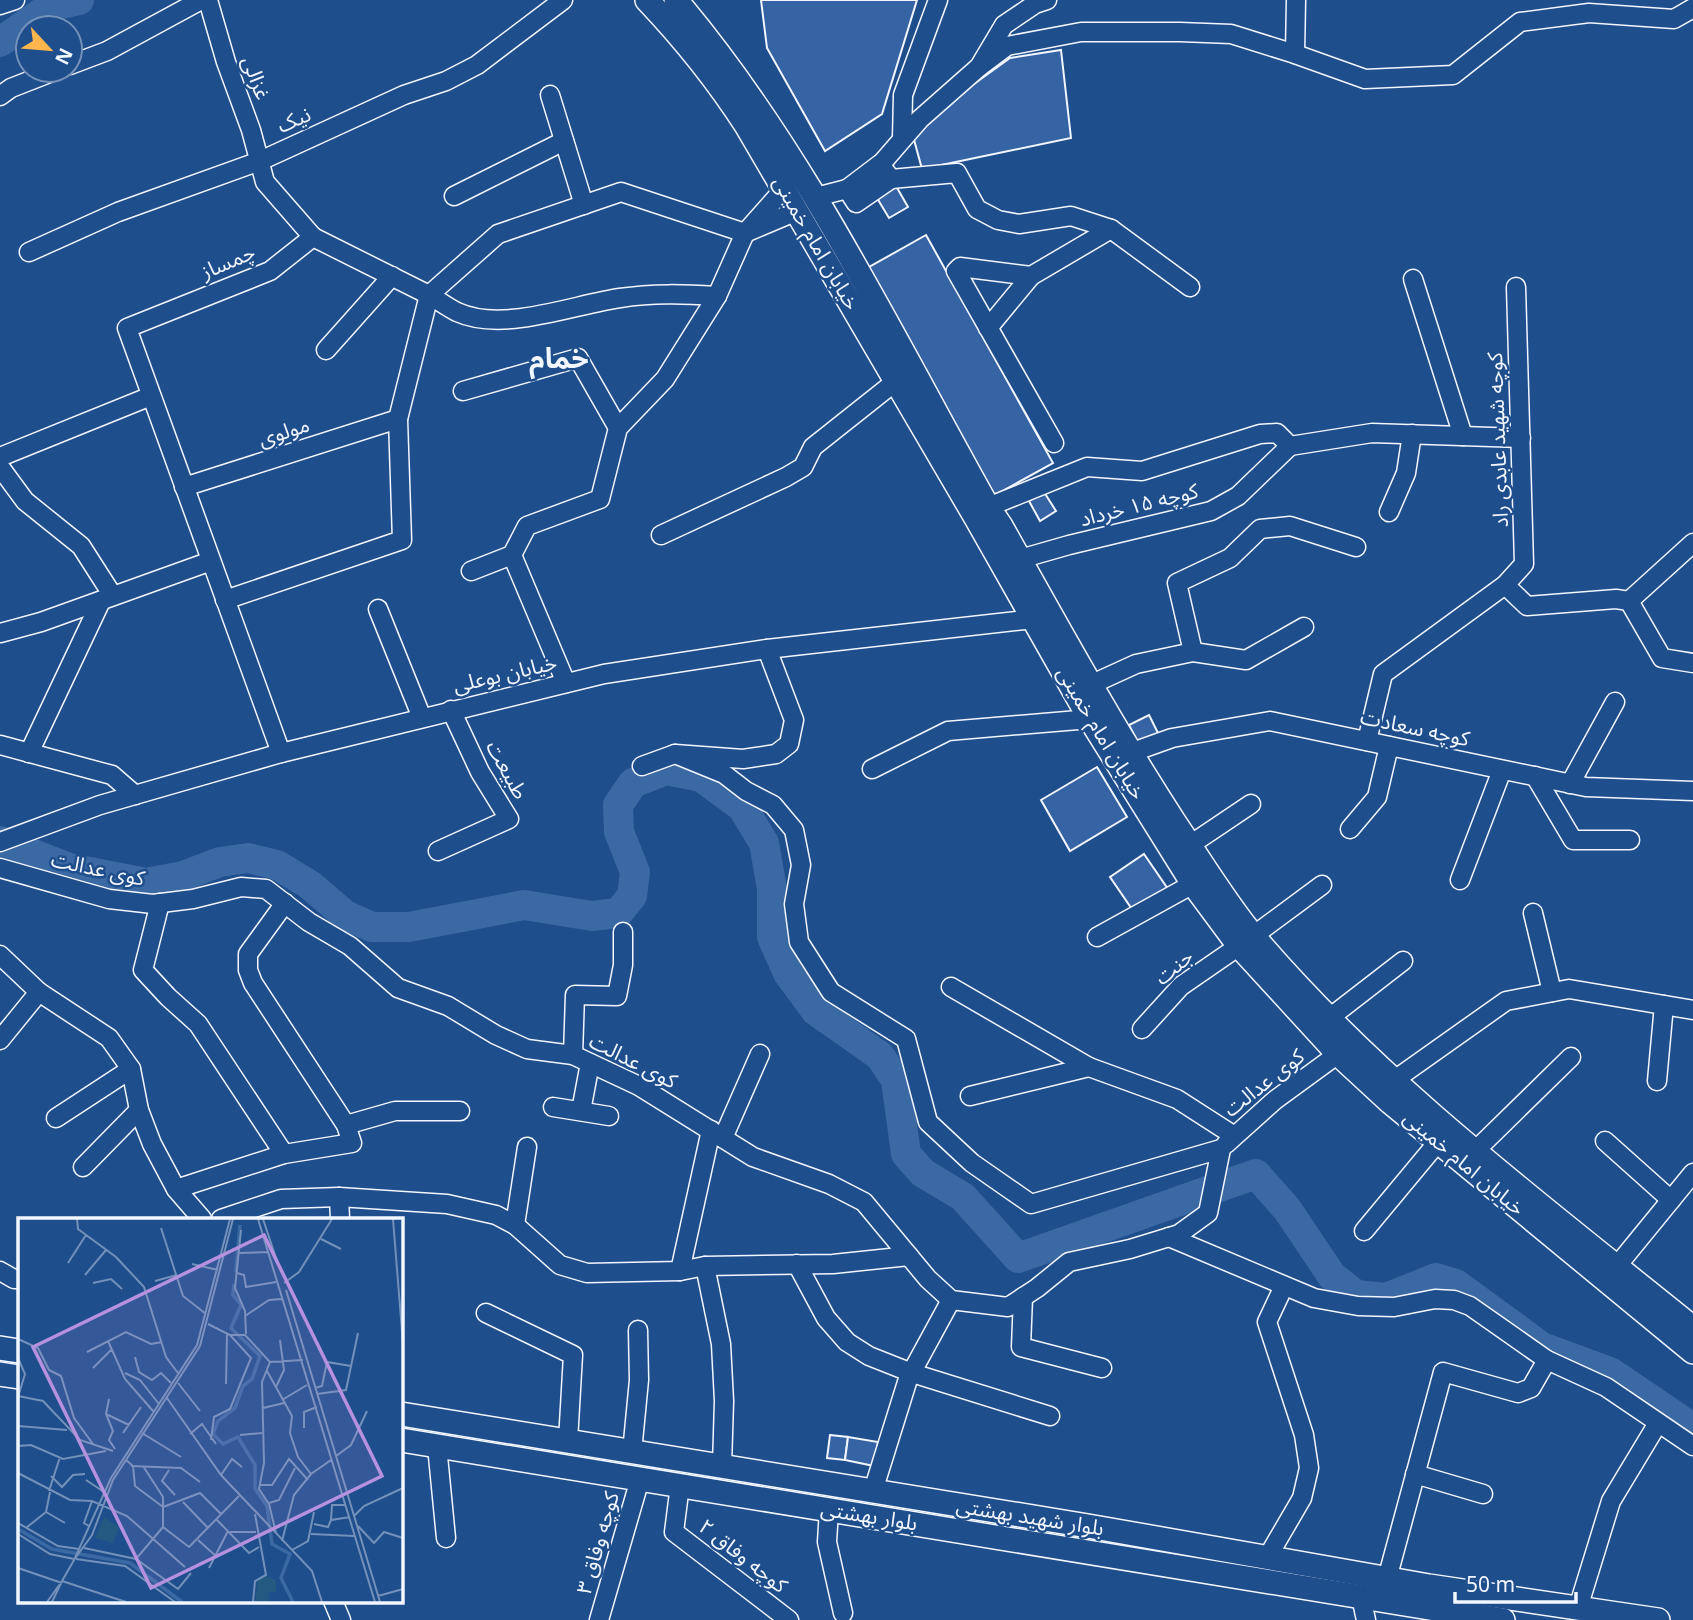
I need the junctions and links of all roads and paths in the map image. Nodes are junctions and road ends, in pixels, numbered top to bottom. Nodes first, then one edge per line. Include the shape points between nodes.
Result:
1 (15, 0) edge
2 (201, 0) edge
3 (208, 0) edge
4 (563, 0) edge
5 (647, 0) edge
6 (676, 0) edge
7 (938, 0) edge
8 (1046, 0) edge
9 (1296, 0) edge
10 (0, 5) edge
11 (1693, 8) edge
12 (1295, 54) junction
13 (84, 60) edge
14 (979, 67) junction
15 (21, 84) edge
16 (550, 95) dead end
17 (0, 96) edge
18 (902, 139) junction
19 (564, 141) junction
20 (260, 161) junction
21 (886, 172) junction
22 (784, 189) junction
23 (454, 196) dead end
24 (852, 196) junction
25 (816, 197) junction
26 (584, 205) junction
27 (797, 211) junction
28 (820, 229) junction
29 (1111, 229) junction
30 (744, 233) junction
31 (313, 237) junction
32 (29, 252) dead end
33 (392, 276) junction
34 (1031, 276) junction
35 (1413, 279) dead end
36 (1190, 287) dead end
37 (1516, 287) dead end
38 (429, 295) junction
39 (717, 296) junction
40 (988, 328) junction
41 (326, 350) dead end
42 (904, 375) junction
43 (463, 391) dead end
44 (151, 396) junction
45 (398, 419) junction
46 (618, 428) junction
47 (1412, 434) junction
48 (1463, 436) junction
49 (1521, 438) junction
50 (1054, 443) dead end
51 (1290, 446) junction
52 (0, 457) edge
53 (0, 467) edge
54 (184, 487) junction
55 (988, 507) junction
56 (1389, 512) dead end
57 (661, 535) dead end
58 (1356, 547) dead end
59 (1691, 549) edge
60 (512, 555) junction
61 (1020, 559) junction
62 (211, 561) junction
63 (471, 571) dead end
64 (1505, 585) junction
65 (107, 598) junction
66 (225, 600) junction
67 (1629, 601) junction
68 (378, 609) dead end
69 (1034, 619) junction
70 (1304, 627) dead end
71 (0, 634) edge
72 (767, 649) junction
73 (1193, 652) junction
74 (1693, 663) edge
75 (566, 683) junction
76 (1090, 685) junction
77 (1615, 702) dead end
78 (451, 710) junction
79 (422, 718) junction
80 (1090, 719) junction
81 (1367, 741) junction
82 (0, 746) edge
83 (1389, 746) junction
84 (29, 753) junction
85 (281, 753) junction
86 (1130, 753) junction
87 (675, 754) junction
88 (642, 766) dead end
89 (872, 769) dead end
90 (1502, 769) junction
91 (1535, 776) junction
92 (1570, 784) junction
93 (1693, 791) edge
94 (135, 795) junction
95 (1251, 804) dead end
96 (1350, 829) dead end
97 (1630, 840) dead end
98 (0, 842) edge
99 (1190, 845) junction
100 (438, 851) dead end
101 (0, 868) edge
102 (1460, 880) dead end
103 (1193, 884) junction
104 (1322, 884) dead end
105 (160, 903) junction
106 (285, 903) junction
107 (1533, 913) dead end
108 (624, 932) dead end
109 (1097, 937) dead end
110 (1246, 941) junction
111 (0, 955) edge
112 (1403, 961) dead end
113 (951, 987) dead end
114 (39, 992) junction
115 (1552, 992) junction
116 (1664, 1005) junction
117 (1693, 1010) edge
118 (1328, 1019) junction
119 (1142, 1029) dead end
120 (0, 1040) edge
121 (760, 1054) dead end
122 (1338, 1054) junction
123 (573, 1055) junction
124 (1571, 1056) dead end
125 (590, 1063) junction
126 (1089, 1067) junction
127 (131, 1069) junction
128 (1657, 1081) dead end
129 (1393, 1082) junction
130 (970, 1096) dead end
131 (552, 1107) dead end
132 (139, 1110) junction
133 (460, 1111) dead end
134 (582, 1111) junction
135 (610, 1115) dead end
136 (56, 1118) dead end
137 (346, 1125) junction
138 (717, 1134) junction
139 (1233, 1135) junction
140 (1605, 1141) dead end
141 (1438, 1142) junction
142 (527, 1147) dead end
143 (1221, 1149) junction
144 (1476, 1150) junction
145 (284, 1154) junction
146 (83, 1167) dead end
147 (1693, 1173) edge
148 (176, 1189) junction
149 (339, 1197) junction
150 (1671, 1200) junction
151 (201, 1218) edge
152 (223, 1218) edge
153 (340, 1218) edge
154 (515, 1225) junction
155 (1364, 1231) dead end
156 (1169, 1237) junction
157 (909, 1256) junction
158 (797, 1264) junction
159 (705, 1266) junction
160 (1617, 1266) junction
161 (0, 1271) edge
162 (680, 1271) junction
163 (18, 1279) edge
164 (1284, 1286) junction
165 (1023, 1297) junction
166 (951, 1300) junction
167 (486, 1312) dead end
168 (1693, 1328) edge
169 (638, 1330) dead end
170 (0, 1348) edge
171 (18, 1351) edge
172 (1693, 1352) edge
173 (1548, 1360) junction
174 (1102, 1368) dead end
175 (912, 1373) junction
176 (0, 1374) edge
177 (18, 1377) edge
178 (402, 1414) edge
179 (1050, 1416) dead end
180 (1658, 1423) junction
181 (402, 1440) edge
182 (568, 1441) junction
183 (437, 1446) junction
184 (1693, 1446) edge
185 (632, 1451) junction
186 (722, 1466) junction
187 (1415, 1474) junction
188 (640, 1479) junction
189 (680, 1485) junction
190 (873, 1491) junction
191 (1483, 1494) dead end
192 (829, 1510) junction
193 (1088, 1526) junction
194 (446, 1538) dead end
195 (1084, 1551) junction
196 (1267, 1558) junction
197 (1387, 1579) junction
198 (1362, 1597) junction
199 (333, 1602) edge
200 (1578, 1608) junction
201 (843, 1613) dead end
202 (341, 1620) edge
203 (599, 1620) edge
204 (789, 1620) edge
205 (1366, 1620) edge
206 (1503, 1620) edge
207 (1658, 1620) edge

1 - 10 street
2 - 13 street
3 - 20 street, غزالی
4 - 20 street, نیک via 477,65
5 - 22 main road, خیابان امام خمینی via 721,86
6 - 25 main road, خیابان امام خمینی via 706,36
7 - 18 street via 903,95
8 - 14 street via 1004,25
9 - 12 street
11 - 12 street via 1674,19 1589,13 1520,22 1453,75 1365,79
12 - 14 street via 1231,34 1081,32 1007,46
14 - 18 street
15 - 17 street
16 - 19 street
18 - 21 street
19 - 23 street
19 - 26 street
20 - 31 street, غزالی via 265,182
20 - 32 street, نیک via 118,212
21 - 24 street
21 - 29 street via 957,173 977,209 998,220 1019,224 1071,216
22 - 27 main road, خیابان امام خمینی
22 - 30 street
24 - 25 street
24 - 28 street
25 - 28 main road, خیابان امام خمینی
26 - 30 street via 621,192
26 - 38 street via 498,234
27 - 28 main road, خیابان امام خمینی
27 - 30 street
28 - 42 main road, خیابان امام خمینی
29 - 34 street
29 - 36 street
30 - 39 street
31 - 33 street
31 - 44 street, چمساز via 270,271 127,328
33 - 38 street
33 - 41 street
34 - 40 street
34 - 40 street via 957,268
35 - 48 street
37 - 49 street, کوچه شهید عابدی راد
38 - 39 street via 458,312 482,319 515,319 666,293
38 - 45 street
39 - 46 street via 665,379
40 - 50 street
42 - 55 main road, خیابان امام خمینی
42 - 57 street via 813,447 803,467
42 - 69 main road, خیابان امام خمینی
43 - 46 street via 578,358
44 - 52 street
44 - 54 street, چمساز
45 - 54 street, مولوی
45 - 66 street via 402,540
46 - 60 street via 600,499 527,526
47 - 48 street
47 - 51 street via 1372,433
47 - 56 street via 1406,473
48 - 49 street
49 - 64 street, کوچه شهید عابدی راد via 1524,564
51 - 55 street via 1277,433 1260,433 1142,471 1087,467
51 - 61 street, کوچه ۱۵ خرداد via 1238,496 1211,511
53 - 65 street via 24,501 81,546
54 - 62 street, چمساز
55 - 61 main road, خیابان امام خمینی
58 - 73 street via 1290,526 1260,529 1230,558 1177,583
59 - 67 street
60 - 63 street
60 - 75 street
61 - 76 main road, خیابان امام خمینی
62 - 65 street
62 - 66 street, چمساز
64 - 67 street via 1527,606
64 - 81 street, کوچه شهید عابدی راد via 1383,674
65 - 71 street
65 - 84 street
66 - 85 street, چمساز
67 - 74 street via 1662,658
68 - 79 street
69 - 72 street, خیابان بوعلی
69 - 80 main road, خیابان امام خمینی
70 - 73 street via 1246,660
72 - 75 street, خیابان بوعلی
72 - 87 street via 794,720 789,744 776,754 743,759
73 - 76 street via 1136,664
75 - 78 street, خیابان بوعلی
76 - 86 main road, خیابان امام خمینی
77 - 92 street
78 - 79 street, خیابان بوعلی
78 - 100 street, طبيعت via 480,772 509,819
79 - 85 street, خیابان بوعلی
80 - 89 street via 948,731
80 - 103 main road, خیابان امام خمینی
81 - 83 street, کوچه سعادت
81 - 86 street, کوچه سعادت via 1270,721 1172,738
82 - 84 street
83 - 90 street, کوچه سعادت
83 - 96 street via 1377,797
84 - 94 street via 112,775
85 - 94 street, خیابان بوعلی
86 - 99 main road, خیابان امام خمینی
87 - 88 street
87 - 143 street via 724,774 774,805 794,830 802,865 794,904 799,943 831,992 906,1039 928,1122 972,1163 1031,1204
90 - 91 street, کوچه سعادت
90 - 102 street
91 - 92 street, کوچه سعادت
91 - 97 street via 1573,840
92 - 93 street, کوچه سعادت
94 - 98 street, خیابان بوعلی
95 - 99 street
99 - 110 main road, خیابان امام خمینی
101 - 105 street, کوی عدالت via 109,899
103 - 109 street
103 - 110 main road, خیابان امام خمینی
104 - 110 street, جنت
105 - 106 street, کوی عدالت via 194,900 241,887 266,889
105 - 145 street via 143,970 198,1024
106 - 123 street, کوی عدالت via 350,946 398,988 448,1006 527,1049
106 - 137 street via 247,954 248,970
107 - 115 street
108 - 123 street via 617,996 575,995
110 - 118 main road, خیابان امام خمینی
110 - 119 street, جنت via 1181,986
110 - 122 main road, خیابان امام خمینی
111 - 114 street
112 - 118 street
113 - 126 street
114 - 120 street
114 - 127 street via 109,1038
115 - 116 street via 1569,989
115 - 129 street via 1506,1001
116 - 117 street
116 - 128 street
118 - 129 main road, خیابان امام خمینی
121 - 138 street
122 - 139 street, کوی عدالت
122 - 141 main road, خیابان امام خمینی
123 - 125 street, کوی عدالت
124 - 144 street
125 - 134 street
125 - 138 street, کوی عدالت via 639,1086
126 - 130 street
126 - 139 street via 1177,1099
127 - 132 street
127 - 136 street
129 - 144 main road, خیابان امام خمینی
131 - 134 street
132 - 146 street
132 - 148 street
133 - 137 street via 395,1111
134 - 135 street
137 - 145 street via 352,1143
138 - 157 street, کوی عدالت via 753,1157 829,1184 864,1202
138 - 162 street
139 - 143 street, کوی عدالت
140 - 150 street
141 - 155 street
141 - 172 main road, خیابان امام خمینی
142 - 154 street
143 - 156 street via 1208,1213
144 - 160 main road, خیابان امام خمینی
145 - 148 street
147 - 150 street
148 - 151 street
149 - 152 street via 281,1199
149 - 153 street
149 - 154 street via 447,1204 496,1214
150 - 160 street
154 - 162 street via 560,1265 587,1273
156 - 164 street
156 - 165 street via 1069,1262
157 - 158 street
157 - 166 street, کوی عدالت
158 - 159 street
158 - 175 street via 826,1318 847,1342
159 - 162 street
159 - 186 street via 721,1343
160 - 168 main road, خیابان امام خمینی
161 - 163 street
164 - 173 street via 1314,1298 1358,1306 1454,1300 1479,1311
164 - 196 street via 1267,1322 1304,1435 1309,1468 1302,1498
165 - 166 street via 1008,1307
165 - 174 street via 1021,1347
166 - 175 street
167 - 182 street via 573,1356
169 - 185 street
170 - 171 main road
173 - 180 street via 1606,1387
173 - 187 street via 1531,1388 1518,1393 1443,1372
175 - 179 street
175 - 190 street
176 - 177 main road
178 - 182 main road, بلوار شهید بهشتی
180 - 184 street
180 - 200 street via 1611,1502
181 - 183 main road, بلوار بهشتی
182 - 185 main road, بلوار شهید بهشتی
183 - 188 main road, بلوار بهشتی
183 - 194 street
185 - 186 main road, بلوار شهید بهشتی
186 - 190 main road, بلوار شهید بهشتی
187 - 191 street
187 - 197 street
188 - 189 main road, بلوار بهشتی
188 - 203 street, کوچه وفاق ۳
189 - 192 main road, بلوار بهشتی
189 - 204 street, کوچه وفاق ۲ via 674,1532
190 - 193 main road, بلوار شهید بهشتی
192 - 195 main road, بلوار بهشتی
192 - 201 street via 827,1542
193 - 195 main road
193 - 196 main road, بلوار شهید بهشتی
195 - 198 main road, بلوار بهشتی
196 - 197 main road, بلوار شهید بهشتی
197 - 200 main road, بلوار شهید بهشتی
198 - 205 street
198 - 206 main road, بلوار بهشتی
199 - 202 street
200 - 207 main road, بلوار شهید بهشتی

